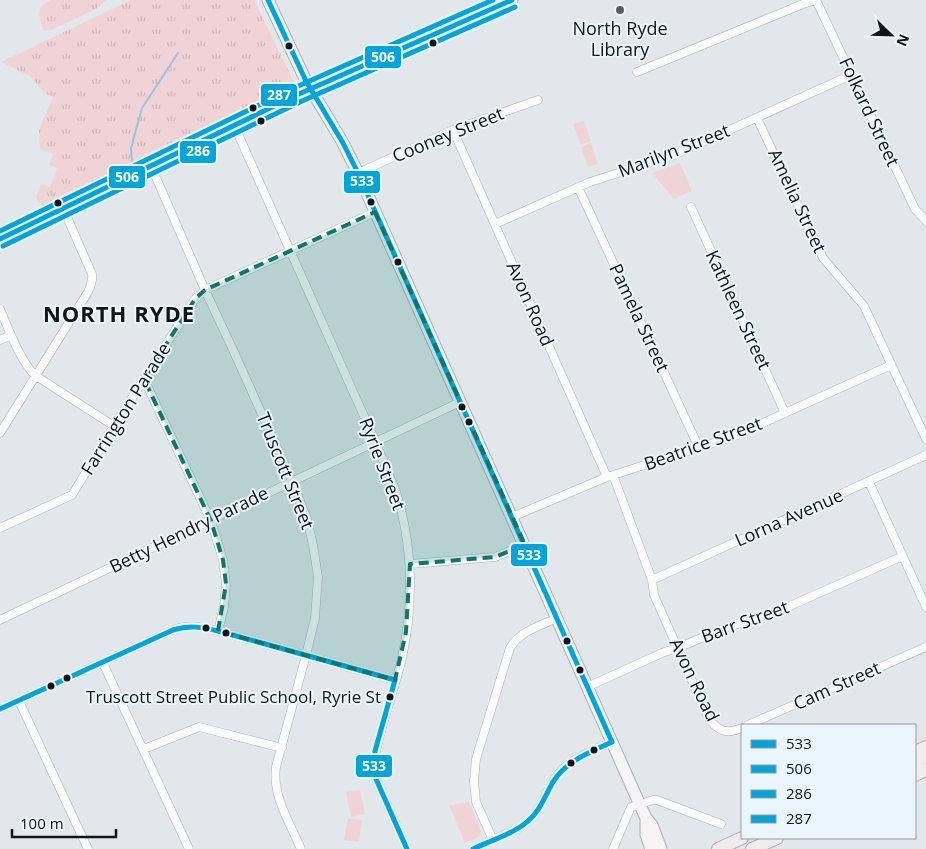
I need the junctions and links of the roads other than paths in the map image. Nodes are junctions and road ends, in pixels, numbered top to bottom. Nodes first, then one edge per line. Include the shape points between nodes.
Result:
1 (268, 0) edge
2 (512, 0) edge
3 (816, 0) edge
4 (637, 72) dead end
5 (851, 74) junction
6 (311, 90) junction
7 (538, 100) dead end
8 (758, 118) junction
9 (234, 125) junction
10 (453, 130) junction
11 (151, 166) junction
12 (358, 173) junction
13 (578, 188) junction
14 (691, 207) dead end
15 (63, 208) junction
16 (376, 212) junction
17 (926, 221) edge
18 (495, 224) junction
19 (0, 239) edge
20 (289, 251) junction
21 (205, 290) junction
22 (0, 309) edge
23 (11, 335) junction
24 (0, 340) edge
25 (891, 365) junction
26 (36, 376) junction
27 (144, 379) junction
28 (460, 402) junction
29 (786, 413) junction
30 (114, 426) junction
31 (0, 433) edge
32 (926, 439) edge
33 (376, 443) junction
34 (699, 448) junction
35 (926, 455) edge
36 (610, 476) junction
37 (292, 482) junction
38 (869, 482) junction
39 (512, 517) junction
40 (211, 521) junction
41 (0, 528) edge
42 (525, 546) junction
43 (903, 556) junction
44 (410, 564) junction
45 (652, 580) junction
46 (926, 607) edge
47 (557, 618) junction
48 (0, 620) edge
49 (218, 630) junction
50 (677, 647) junction
51 (926, 647) edge
52 (306, 655) junction
53 (103, 662) junction
54 (395, 680) junction
55 (587, 687) junction
56 (18, 701) junction
57 (1, 708) edge
58 (750, 724) edge
59 (741, 728) edge
60 (612, 742) junction
61 (282, 748) junction
62 (144, 749) junction
63 (640, 804) junction
64 (646, 818) junction
65 (721, 824) dead end
66 (646, 835) junction
67 (741, 838) edge
68 (774, 839) edge
69 (493, 840) junction
70 (88, 849) edge
71 (189, 849) edge
72 (301, 849) edge
73 (407, 849) edge
74 (472, 849) edge
75 (613, 849) edge
76 (644, 849) edge
77 (651, 849) edge
78 (661, 849) edge
79 (718, 849) edge
80 (752, 849) edge

1 - 6 main road
2 - 6 main road
3 - 4 street
3 - 5 street, Folkard Street
5 - 8 street, Marilyn Street
5 - 17 street, Folkard Street via 915,209
6 - 9 main road
6 - 12 main road
7 - 10 street, Cooney Street
8 - 13 street, Marilyn Street via 674,155
8 - 25 street, Amelia Street via 823,258 864,306
9 - 11 main road
9 - 20 street, Ryrie Street
10 - 12 street, Cooney Street
10 - 18 street, Avon Road
11 - 15 main road
11 - 21 street, Truscott Street
12 - 16 main road
13 - 18 street, Marilyn Street
13 - 34 street, Pamela Street
14 - 29 street, Kathleen Street
15 - 19 main road
15 - 26 street via 92,279 88,292
16 - 20 street, Farrington Parade
16 - 28 main road
18 - 36 street, Avon Road
20 - 21 street, Farrington Parade
20 - 33 street, Ryrie Street
21 - 27 street, Farrington Parade via 195,298
21 - 37 street, Truscott Street
22 - 23 street
23 - 24 street
23 - 26 street via 29,370
25 - 29 street, Beatrice Street
25 - 32 street, Amelia Street
26 - 30 street
26 - 31 street
27 - 30 street, Farrington Parade
27 - 40 street
28 - 33 street, Betty Hendry Parade
28 - 39 main road
29 - 34 street, Beatrice Street
30 - 41 street, Farrington Parade via 72,495
33 - 37 street, Betty Hendry Parade
33 - 44 street, Ryrie Street via 396,494
34 - 36 street, Beatrice Street
35 - 38 street, Lorna Avenue
36 - 39 street, Beatrice Street
36 - 45 street, Avon Road
37 - 40 street, Betty Hendry Parade
37 - 52 street, Truscott Street via 307,520 318,576 315,618
38 - 43 street
38 - 45 street, Lorna Avenue
39 - 42 main road
40 - 48 street, Betty Hendry Parade
40 - 49 street via 224,560 226,584
42 - 44 street via 495,556
42 - 47 main road
43 - 46 street
43 - 50 street, Barr Street via 776,612
44 - 54 street, Ryrie Street via 409,610
45 - 50 street, Avon Road via 654,595
47 - 55 main road
47 - 69 street via 521,635 510,648 476,759 476,802
49 - 52 street
49 - 53 street via 198,626 179,628
50 - 55 street, Barr Street
50 - 59 street, Avon Road via 715,727 734,732
51 - 58 street, Cam Street
52 - 54 street
52 - 61 street, Truscott Street
53 - 56 street
53 - 62 street
54 - 73 street, Ryrie Street via 375,751 374,770
55 - 60 main road
56 - 57 street
56 - 70 street
60 - 63 main road
60 - 69 street via 565,768 558,774 532,818
61 - 62 street via 199,727
61 - 72 street, Truscott Street via 276,767 277,793
62 - 71 street
63 - 64 main road
63 - 65 street via 657,800
63 - 75 street via 631,807
64 - 66 main road
64 - 78 main road
66 - 76 main road
66 - 77 main road
67 - 79 main road
68 - 80 main road
69 - 74 street

